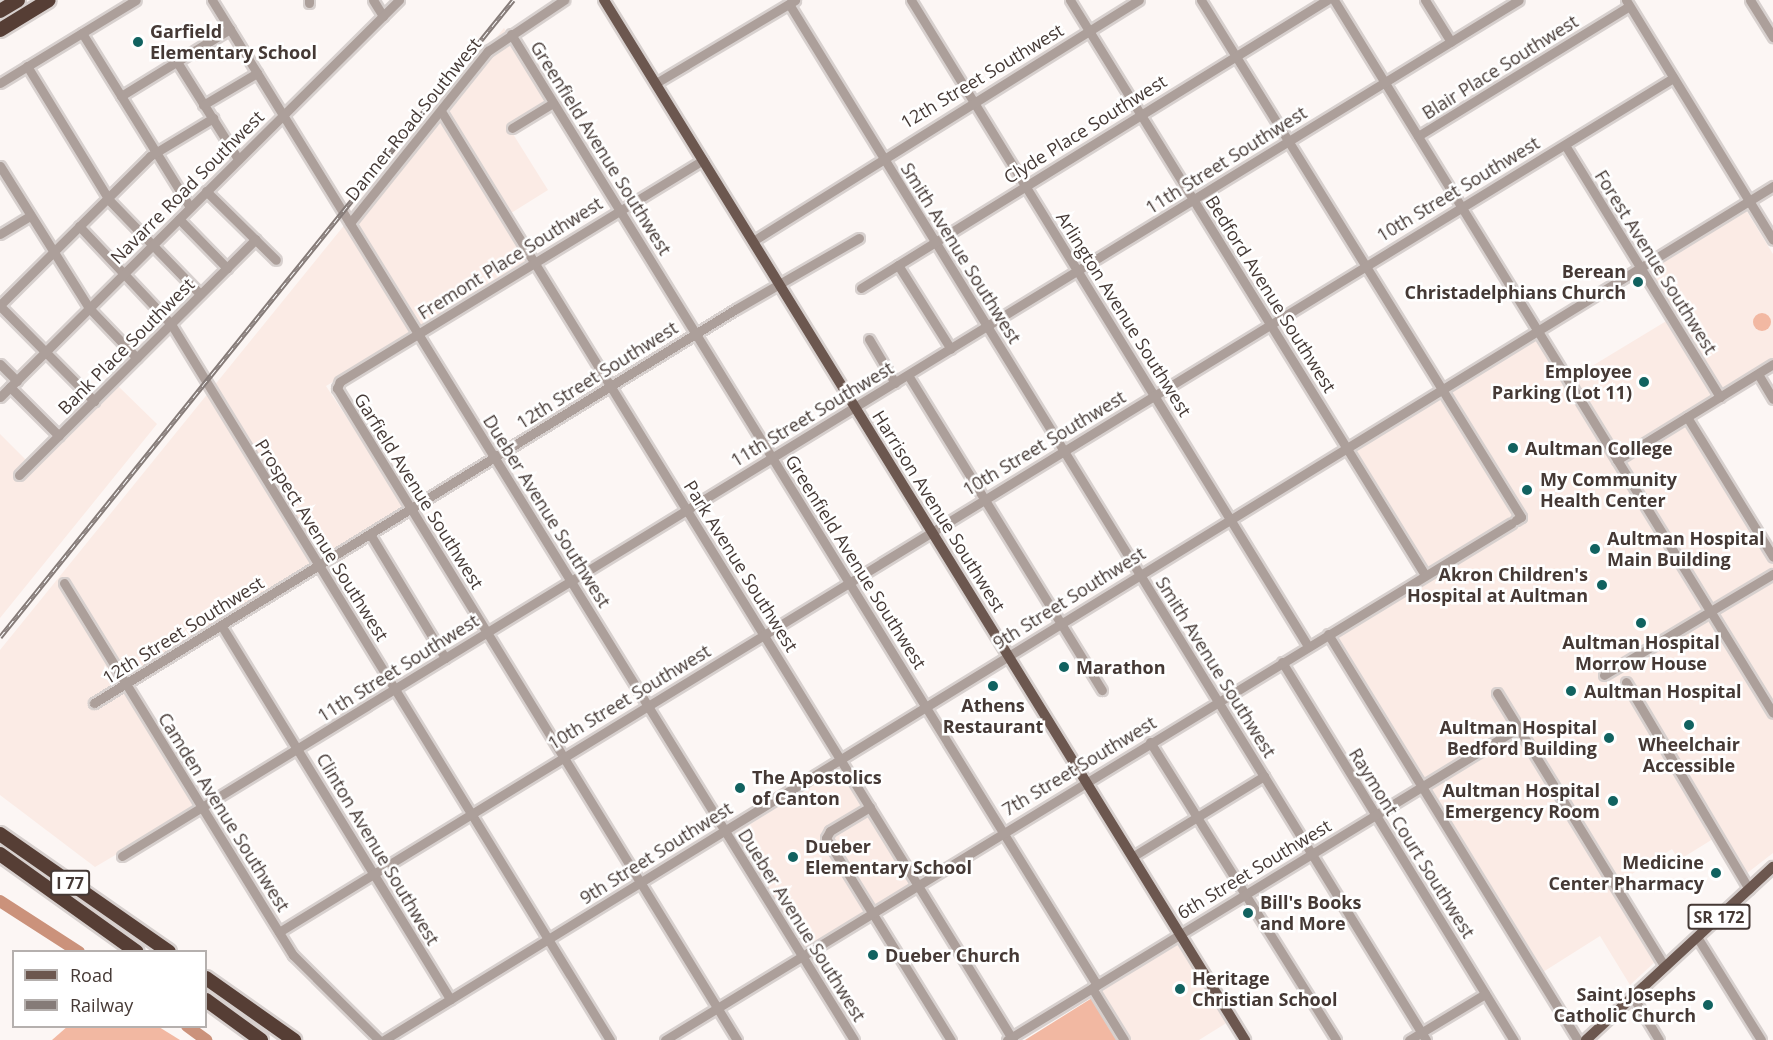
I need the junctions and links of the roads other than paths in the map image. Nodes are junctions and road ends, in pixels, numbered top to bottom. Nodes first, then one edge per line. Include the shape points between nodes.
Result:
1 (18, 0) edge
2 (50, 0) edge
3 (136, 0) edge
4 (212, 0) edge
5 (373, 0) edge
6 (399, 0) edge
7 (564, 0) edge
8 (604, 0) edge
9 (911, 0) edge
10 (1070, 0) edge
11 (1138, 0) edge
12 (1201, 0) edge
13 (1327, 0) edge
14 (1334, 0) edge
15 (1425, 0) edge
16 (1519, 0) edge
17 (1750, 0) edge
18 (792, 2) edge
19 (1628, 3) edge
20 (0, 11) edge
21 (383, 16) junction
22 (230, 29) junction
23 (0, 30) edge
24 (1089, 31) junction
25 (82, 33) junction
26 (511, 34) junction
27 (1773, 37) edge
28 (1451, 42) junction
29 (1235, 56) junction
30 (177, 62) junction
31 (27, 66) junction
32 (257, 73) junction
33 (1674, 78) junction
34 (1384, 82) junction
35 (0, 83) edge
36 (656, 83) junction
37 (121, 96) junction
38 (974, 101) junction
39 (554, 103) junction
40 (203, 105) junction
41 (441, 111) junction
42 (1140, 114) junction
43 (283, 115) junction
44 (213, 118) junction
45 (512, 128) dead end
46 (1418, 136) junction
47 (1289, 141) junction
48 (1564, 145) junction
49 (156, 153) junction
50 (883, 156) junction
51 (238, 159) junction
52 (703, 160) junction
53 (0, 166) edge
54 (1025, 185) junction
55 (1773, 186) edge
56 (206, 191) junction
57 (107, 197) junction
58 (1193, 200) junction
59 (1749, 200) junction
60 (190, 207) junction
61 (1461, 207) junction
62 (620, 210) junction
63 (30, 216) junction
64 (179, 219) junction
65 (350, 223) junction
66 (79, 226) junction
67 (0, 234) edge
68 (859, 238) dead end
69 (256, 239) junction
70 (753, 240) junction
71 (1773, 240) edge
72 (935, 241) junction
73 (152, 245) junction
74 (53, 252) junction
75 (276, 260) dead end
76 (535, 263) junction
77 (1365, 264) junction
78 (898, 265) junction
79 (1640, 267) junction
80 (227, 268) junction
81 (1077, 271) junction
82 (124, 273) junction
83 (780, 285) junction
84 (861, 288) dead end
85 (201, 294) junction
86 (0, 306) edge
87 (89, 308) junction
88 (1269, 323) junction
89 (171, 324) junction
90 (987, 327) junction
91 (1536, 331) junction
92 (419, 334) junction
93 (696, 334) junction
94 (869, 339) dead end
95 (951, 349) junction
96 (45, 352) junction
97 (138, 358) junction
98 (0, 364) edge
99 (1773, 364) edge
100 (1758, 374) junction
101 (908, 375) junction
102 (895, 383) junction
103 (14, 384) junction
104 (611, 386) junction
105 (338, 388) joint
106 (1441, 389) junction
107 (1154, 395) junction
108 (0, 397) edge
109 (1720, 397) junction
110 (1773, 399) edge
111 (94, 401) junction
112 (855, 407) junction
113 (1687, 417) junction
114 (59, 436) junction
115 (1347, 448) junction
116 (1063, 450) junction
117 (495, 457) junction
118 (772, 458) junction
119 (1617, 460) junction
120 (19, 475) dead end
121 (984, 499) junction
122 (411, 509) junction
123 (687, 510) junction
124 (1230, 519) junction
125 (932, 531) junction
126 (370, 534) junction
127 (1773, 557) edge
128 (319, 565) junction
129 (1140, 574) junction
130 (1773, 574) edge
131 (1425, 575) junction
132 (571, 581) junction
133 (849, 582) junction
134 (64, 583) dead end
135 (1711, 612) junction
136 (1060, 623) junction
137 (221, 625) junction
138 (486, 633) junction
139 (764, 634) junction
140 (1328, 634) junction
141 (1308, 646) junction
142 (1009, 655) junction
143 (445, 658) junction
144 (1282, 662) junction
145 (1617, 670) junction
146 (1600, 678) dead end
147 (126, 684) junction
148 (394, 689) junction
149 (1101, 690) dead end
150 (1497, 693) dead end
151 (1218, 701) junction
152 (94, 704) dead end
153 (647, 706) junction
154 (925, 706) junction
155 (1773, 713) edge
156 (1518, 728) junction
157 (1150, 742) junction
158 (298, 749) junction
159 (563, 757) junction
160 (840, 759) junction
161 (1264, 776) junction
162 (1086, 781) junction
163 (1422, 787) junction
164 (870, 807) junction
165 (202, 808) junction
166 (471, 814) junction
167 (1375, 815) junction
168 (1197, 817) junction
169 (0, 828) edge
170 (724, 830) junction
171 (1002, 832) junction
172 (0, 834) edge
173 (0, 854) edge
174 (1311, 854) junction
175 (122, 856) dead end
176 (1132, 857) junction
177 (1773, 867) edge
178 (375, 873) junction
179 (639, 883) junction
180 (917, 885) junction
181 (1749, 889) junction
182 (1245, 894) junction
183 (872, 912) junction
184 (141, 931) junction
185 (279, 932) junction
186 (1179, 933) junction
187 (1697, 937) junction
188 (548, 939) junction
189 (136, 950) edge
190 (168, 950) edge
191 (802, 956) junction
192 (1665, 967) junction
193 (207, 979) edge
194 (1094, 986) junction
195 (1485, 994) junction
196 (1633, 997) junction
197 (450, 999) junction
198 (207, 1001) edge
199 (717, 1008) junction
200 (1424, 1036) edge
201 (1010, 1039) edge
202 (261, 1040) edge
203 (294, 1040) edge
204 (379, 1040) edge
205 (384, 1040) edge
206 (610, 1040) edge
207 (665, 1040) edge
208 (737, 1040) edge
209 (854, 1040) edge
210 (951, 1040) edge
211 (1124, 1040) edge
212 (1245, 1040) edge
213 (1336, 1040) edge
214 (1409, 1040) edge
215 (1514, 1040) edge
216 (1578, 1040) edge
217 (1586, 1040) edge
218 (1659, 1040) edge
219 (1761, 1040) edge

1 - 20 highway
2 - 23 highway
3 - 25 street
4 - 22 street, Dueber Avenue Southwest
5 - 21 street
6 - 21 street, Navarre Road Southwest
7 - 26 street, Danner Road Southwest
8 - 36 main road, Harrison Avenue Southwest
9 - 38 street, Arlington Avenue Southwest
10 - 24 street, Bedford Avenue Southwest
11 - 24 street, 12th Street Southwest
12 - 29 street
13 - 29 street, Clyde Place Southwest
14 - 34 street
15 - 28 street
16 - 28 street, 11th Street Southwest
17 - 27 street
18 - 36 street
18 - 50 street, Smith Avenue Southwest
19 - 33 street
19 - 46 street, Blair Place Southwest
21 - 43 street, Navarre Road Southwest
22 - 30 street
22 - 32 street, Dueber Avenue Southwest
24 - 38 street, 12th Street Southwest
24 - 42 street, Bedford Avenue Southwest
25 - 31 street
25 - 37 street
26 - 39 street, Greenfield Avenue Southwest
26 - 41 street, Danner Road Southwest via 488,51
28 - 34 street, 11th Street Southwest
29 - 42 street, Clyde Place Southwest
29 - 47 street
30 - 37 street
30 - 40 street
31 - 35 street
31 - 57 street
32 - 40 street
32 - 43 street, Dueber Avenue Southwest
33 - 48 street, 10th Street Southwest
33 - 59 street
34 - 46 street
34 - 47 street, 11th Street Southwest
36 - 52 main road, Harrison Avenue Southwest
37 - 49 street
38 - 50 street, 12th Street Southwest
38 - 54 street, Arlington Avenue Southwest
39 - 45 street
39 - 62 street, Greenfield Avenue Southwest
40 - 44 street
41 - 65 street, Danner Road Southwest
41 - 76 street, Park Avenue Southwest
42 - 54 street, Clyde Place Southwest
42 - 58 street, Bedford Avenue Southwest
43 - 51 street, Navarre Road Southwest
43 - 65 street, Dueber Avenue Southwest
44 - 49 street
44 - 51 street
46 - 61 street
47 - 58 street, 11th Street Southwest
47 - 77 street
48 - 61 street, 10th Street Southwest
48 - 79 street, Forest Avenue Southwest
49 - 57 street
49 - 60 street
50 - 70 street, 12th Street Southwest
50 - 72 street, Smith Avenue Southwest
51 - 56 street, Navarre Road Southwest
52 - 62 street, Fremont Place Southwest
52 - 70 main road, Harrison Avenue Southwest
53 - 63 street
54 - 72 street, Clyde Place Southwest
54 - 81 street, Arlington Avenue Southwest
55 - 59 street, 9th Street Southwest
56 - 60 street, Navarre Road Southwest
56 - 69 street
57 - 66 street
57 - 73 street
58 - 81 street, 11th Street Southwest
58 - 88 street, Bedford Avenue Southwest
59 - 71 street
59 - 79 street, 9th Street Southwest
60 - 64 street, Navarre Road Southwest
61 - 77 street, 10th Street Southwest
61 - 91 street
62 - 76 street, Fremont Place Southwest
62 - 93 street, Greenfield Avenue Southwest
63 - 67 street
63 - 74 street
64 - 73 street, Navarre Road Southwest
64 - 80 street
65 - 92 street, Dueber Avenue Southwest
66 - 74 street
66 - 82 street, Prospect Avenue Southwest
68 - 83 street, 12th Street Southwest
69 - 75 street
69 - 80 street, Bank Place Southwest
70 - 83 main road, Harrison Avenue Southwest
72 - 78 street, Clyde Place Southwest
72 - 90 street, Smith Avenue Southwest
73 - 82 street, Navarre Road Southwest
73 - 85 street
74 - 86 street
74 - 87 street
76 - 92 street, Fremont Place Southwest
76 - 104 street, Park Avenue Southwest
77 - 88 street, 10th Street Southwest
77 - 106 street
78 - 84 street, Clyde Place Southwest
78 - 95 street
79 - 91 street, 9th Street Southwest
79 - 109 street, Forest Avenue Southwest
80 - 85 street, Bank Place Southwest
81 - 90 street, 11th Street Southwest
81 - 107 street, Arlington Avenue Southwest
82 - 87 street, Navarre Road Southwest
82 - 89 street, Prospect Avenue Southwest
83 - 93 street, 12th Street Southwest
83 - 112 main road, Harrison Avenue Southwest
85 - 89 street, Bank Place Southwest
86 - 96 street
87 - 96 street, Navarre Road Southwest
87 - 97 street
88 - 107 street, 10th Street Southwest
88 - 115 street, Bedford Avenue Southwest
89 - 97 street, Bank Place Southwest
89 - 128 street, Prospect Avenue Southwest
90 - 95 street, 11th Street Southwest
90 - 116 street, Smith Avenue Southwest
91 - 106 street, 9th Street Southwest
91 - 119 street
92 - 105 street, Fremont Place Southwest via 340,382
92 - 117 street, Dueber Avenue Southwest
93 - 104 street, 12th Street Southwest
93 - 118 street, Greenfield Avenue Southwest
94 - 102 street
95 - 101 street, 11th Street Southwest
96 - 103 street, Navarre Road Southwest
96 - 111 street
97 - 111 street, Bank Place Southwest
98 - 103 street
99 - 100 street
100 - 109 street
100 - 110 street
101 - 102 street, 11th Street Southwest
101 - 121 street
102 - 112 street, 11th Street Southwest
103 - 108 street, Navarre Road Southwest
103 - 114 street
104 - 117 street, 12th Street Southwest
104 - 123 street, Park Avenue Southwest
105 - 122 street, Garfield Avenue Southwest
106 - 115 street, 9th Street Southwest
106 - 131 street, 7th Street Southwest via 1516,520
107 - 116 street, 10th Street Southwest
107 - 124 street, Arlington Avenue Southwest
109 - 113 street
111 - 114 street, Bank Place Southwest
112 - 118 street, 11th Street Southwest
112 - 125 main road, Harrison Avenue Southwest
113 - 119 street
113 - 127 street
114 - 120 street, Bank Place Southwest
115 - 124 street, 9th Street Southwest
115 - 131 street, Bedford Avenue Southwest
116 - 121 street, 10th Street Southwest
116 - 129 street, Smith Avenue Southwest
117 - 122 street, 12th Street Southwest
117 - 132 street, Dueber Avenue Southwest
118 - 123 street, 11th Street Southwest
118 - 133 street, Greenfield Avenue Southwest
119 - 135 street
121 - 125 street, 10th Street Southwest
121 - 136 street
122 - 126 street, 12th Street Southwest
122 - 138 street, Garfield Avenue Southwest
123 - 132 street, 11th Street Southwest
123 - 139 street, Park Avenue Southwest
124 - 129 street, 9th Street Southwest
124 - 141 street, Arlington Avenue Southwest
125 - 133 street, 10th Street Southwest
125 - 142 main road, Harrison Avenue Southwest
126 - 128 street, 12th Street Southwest
126 - 143 street
128 - 137 street, 12th Street Southwest
128 - 148 street, Prospect Avenue Southwest
129 - 136 street, 9th Street Southwest
129 - 151 street, Smith Avenue Southwest
130 - 135 street
131 - 140 street, 7th Street Southwest
132 - 138 street, 11th Street Southwest
132 - 153 street, Dueber Avenue Southwest
133 - 139 street, 10th Street Southwest
133 - 154 street, Greenfield Avenue Southwest
134 - 147 street, Camden Avenue Southwest
135 - 145 street
135 - 155 street
136 - 142 street, 9th Street Southwest
136 - 149 street
137 - 147 street, 12th Street Southwest
137 - 158 street, Clinton Avenue Southwest
138 - 143 street, 11th Street Southwest
138 - 159 street, Garfield Avenue Southwest
139 - 153 street, 10th Street Southwest
139 - 160 street, Park Avenue Southwest
140 - 141 street, 7th Street Southwest
140 - 163 street
141 - 144 street, 7th Street Southwest
142 - 154 street, 9th Street Southwest
142 - 162 main road, Harrison Avenue Southwest
143 - 148 street, 11th Street Southwest
144 - 151 street, 7th Street Southwest
144 - 167 street, Raymont Court Southwest
145 - 146 street
145 - 181 street
147 - 152 street, 12th Street Southwest
147 - 165 street, Camden Avenue Southwest
148 - 158 street, 11th Street Southwest
148 - 166 street, Prospect Avenue Southwest
150 - 156 street
151 - 157 street, 7th Street Southwest
151 - 161 street, Smith Avenue Southwest
153 - 159 street, 10th Street Southwest
153 - 170 street, Dueber Avenue Southwest
154 - 160 street, 9th Street Southwest
154 - 171 street, Greenfield Avenue Southwest
156 - 163 street, 6th Street Southwest
156 - 192 street
157 - 162 street, 7th Street Southwest
157 - 168 street
158 - 165 street, 11th Street Southwest
158 - 178 street, Clinton Avenue Southwest
159 - 166 street, 10th Street Southwest
159 - 179 street, Garfield Avenue Southwest
160 - 164 street, Park Avenue Southwest
160 - 170 street, 9th Street Southwest
161 - 168 street
161 - 174 street, Smith Avenue Southwest
162 - 171 street, 7th Street Southwest
162 - 176 main road, Harrison Avenue Southwest
163 - 167 street, 6th Street Southwest
163 - 216 street
164 - 180 street, Park Avenue Southwest
164 - 183 street via 826,837
165 - 175 street, 11th Street Southwest
165 - 185 street, Camden Avenue Southwest
166 - 178 street, 10th Street Southwest
166 - 188 street, Prospect Avenue Southwest
167 - 174 street, 6th Street Southwest
167 - 195 street, Raymont Court Southwest
168 - 176 street
168 - 182 street
169 - 184 highway
170 - 179 street, 9th Street Southwest
170 - 191 street, Dueber Avenue Southwest
171 - 180 street, 7th Street Southwest
171 - 194 street, Greenfield Avenue Southwest
172 - 184 highway, I 77
173 - 189 highway, I 77
174 - 182 street, 6th Street Southwest
174 - 200 street, Smith Avenue Southwest
176 - 186 main road, Harrison Avenue Southwest
177 - 181 main road, SR 172
178 - 185 street, 10th Street Southwest
178 - 197 street, Clinton Avenue Southwest
179 - 188 street, 9th Street Southwest
179 - 199 street, Garfield Avenue Southwest
180 - 183 street, 7th Street Southwest
180 - 201 street, Park Avenue Southwest
181 - 187 main road, SR 172
182 - 186 street, 6th Street Southwest
182 - 213 street
183 - 191 street, 7th Street Southwest
183 - 210 street
184 - 190 highway, I 77
185 - 204 street, Camden Avenue Southwest via 306,972
186 - 194 street, 6th Street Southwest
186 - 212 main road, Harrison Avenue Southwest
187 - 192 main road, SR 172
187 - 219 street
188 - 197 street, 9th Street Southwest
188 - 206 street, Prospect Avenue Southwest
191 - 199 street, 7th Street Southwest
191 - 209 street, Dueber Avenue Southwest
192 - 196 main road, SR 172
193 - 203 highway
194 - 201 street, 6th Street Southwest
194 - 211 street, Greenfield Avenue Southwest
195 - 200 street
195 - 215 street, Raymont Court Southwest
196 - 217 main road, SR 172
196 - 218 street
197 - 205 street, 9th Street Southwest
198 - 202 highway
199 - 207 street, 7th Street Southwest
199 - 208 street, Garfield Avenue Southwest
200 - 214 street

